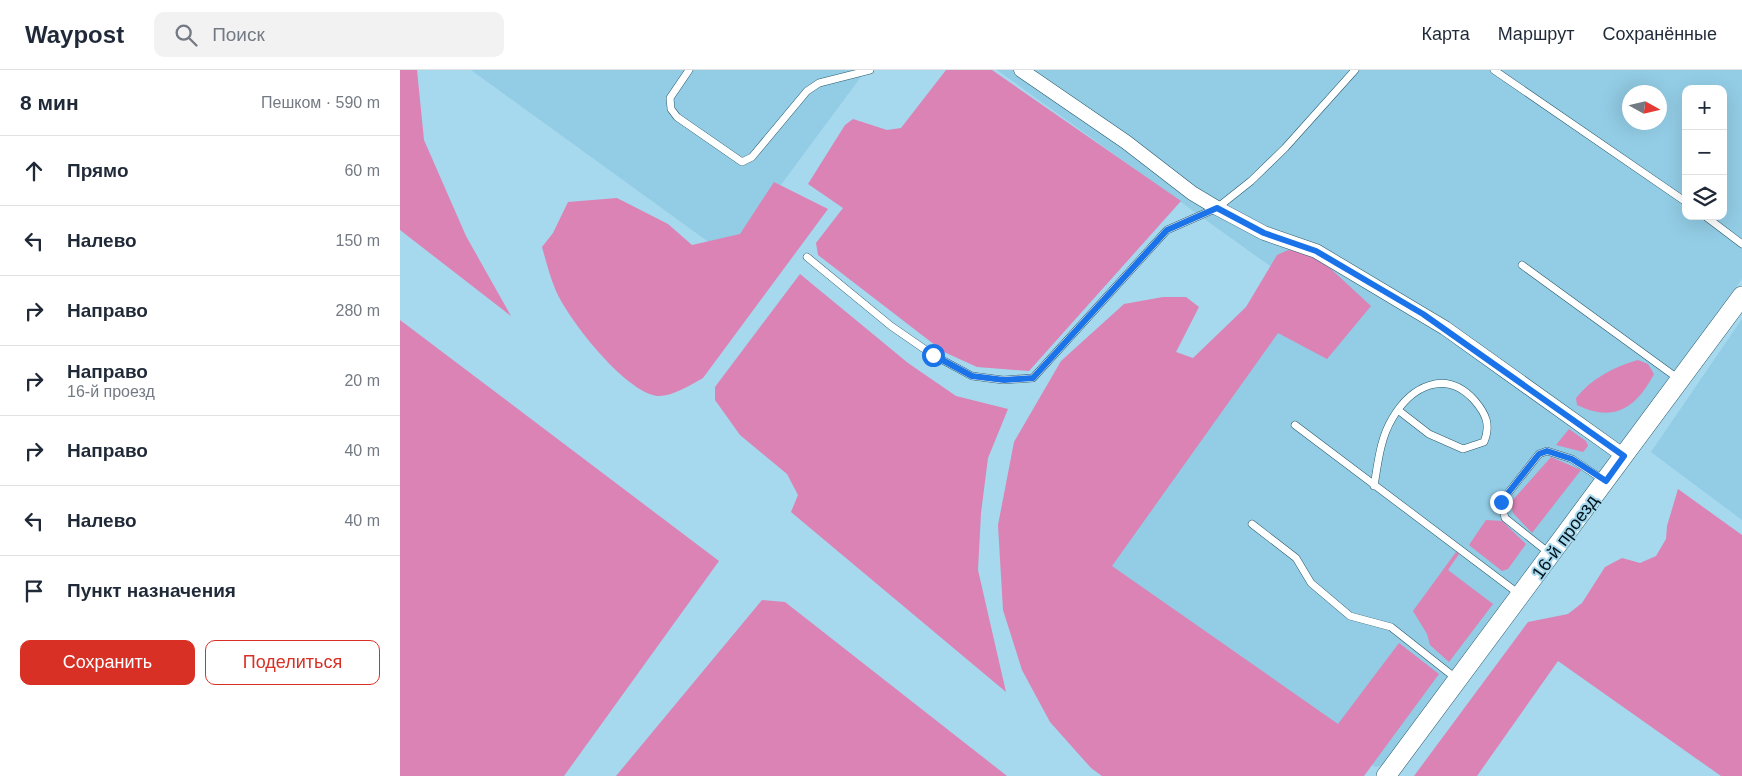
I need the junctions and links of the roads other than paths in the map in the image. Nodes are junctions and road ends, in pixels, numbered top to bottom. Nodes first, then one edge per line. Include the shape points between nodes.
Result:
1 (689, 70) edge
2 (870, 70) edge
3 (1021, 70) edge
4 (1355, 70) edge
5 (1494, 70) edge
6 (1682, 199) edge
7 (1217, 208) junction
8 (1710, 220) edge
9 (1742, 244) edge
10 (807, 257) dead end
11 (1522, 265) dead end
12 (1739, 305) edge
13 (1680, 380) junction
14 (1398, 410) junction
15 (1295, 425) dead end
16 (1624, 456) junction
17 (1606, 481) junction
18 (1374, 486) junction
19 (1252, 524) dead end
20 (1552, 555) junction
21 (1521, 596) junction
22 (1458, 680) junction
23 (1386, 776) edge

1 - 2 lane via 670,98 672,109 677,117 742,162 752,157 807,91 819,83
3 - 7 street
4 - 7 lane via 1285,148
5 - 6 lane
7 - 10 lane via 1167,230 1033,378 1004,380 972,376 933,355 891,326
7 - 16 street via 1264,233 1316,251 1423,314
8 - 9 lane
11 - 13 lane
12 - 13 street, 16-й проезд
13 - 16 street, 16-й проезд
14 - 14 lane via 1425,386 1453,384 1466,392 1485,412 1489,429 1484,442 1463,448 1429,434
14 - 18 lane via 1385,432
15 - 18 lane
16 - 17 street, 16-й проезд
17 - 20 street, 16-й проезд
17 - 20 lane via 1572,459 1547,451 1539,454 1501,502 1505,518
18 - 21 lane
19 - 22 lane via 1296,558 1311,582 1350,616 1391,627
20 - 21 street, 16-й проезд
21 - 22 street, 16-й проезд
22 - 23 street, 16-й проезд

